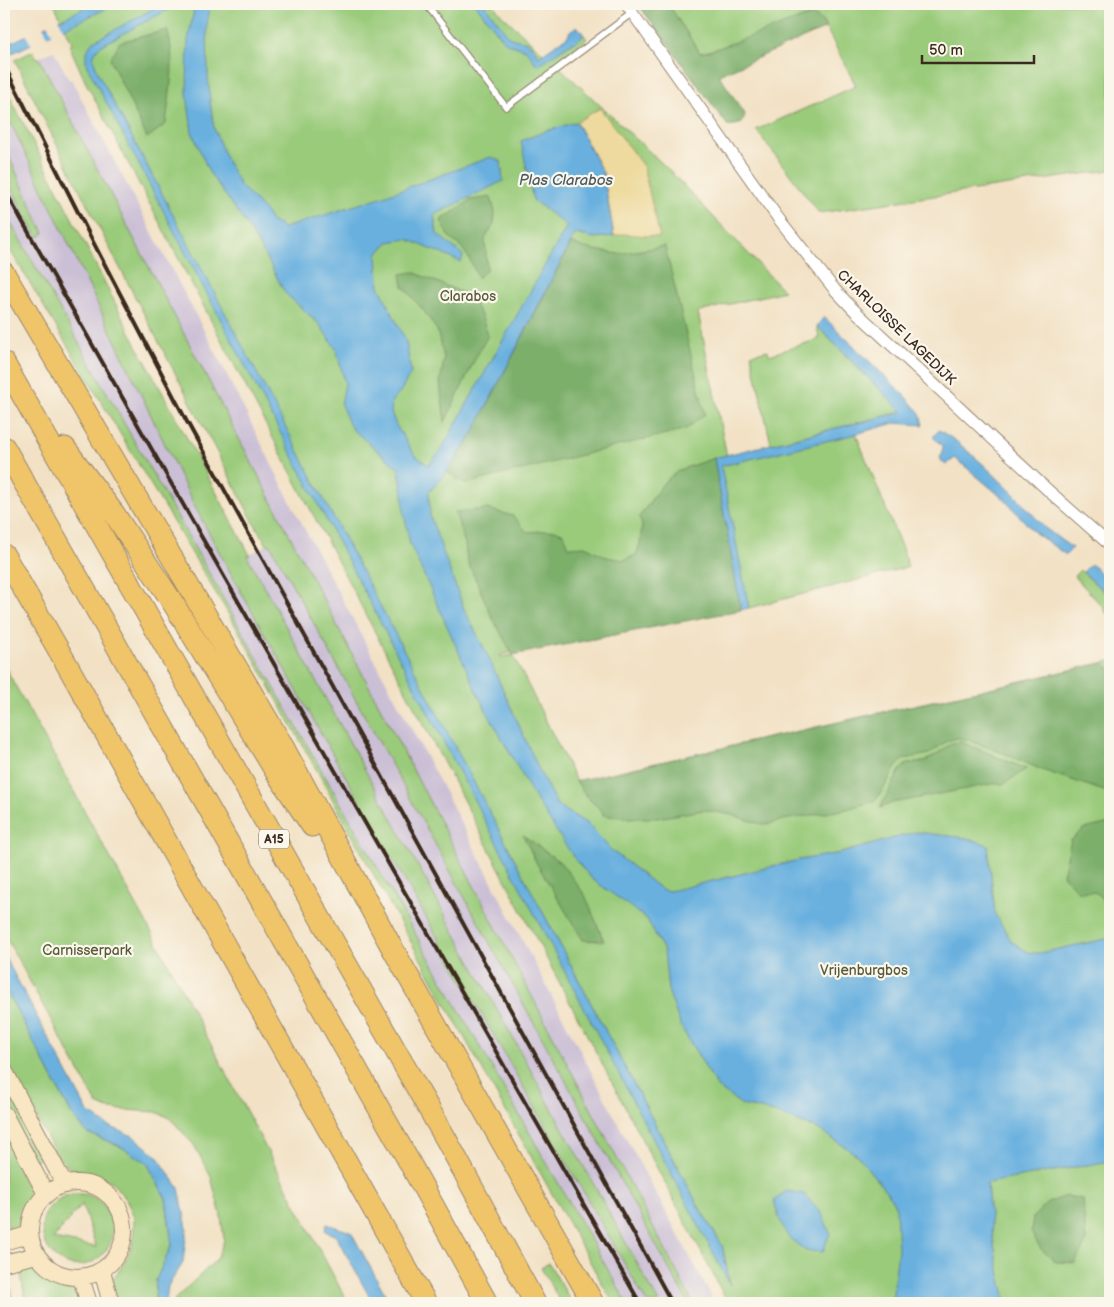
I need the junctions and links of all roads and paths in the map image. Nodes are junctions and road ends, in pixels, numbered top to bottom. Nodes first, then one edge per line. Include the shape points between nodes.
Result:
1 (426, 4) edge
2 (629, 8) edge
3 (4, 273) edge
4 (7, 369) edge
5 (4, 447) edge
6 (1110, 545) edge
7 (4, 554) edge
8 (390, 944) junction
9 (4, 1070) edge
10 (4, 1114) edge
11 (65, 1184) junction
12 (46, 1194) junction
13 (30, 1234) junction
14 (4, 1242) edge
15 (37, 1255) junction
16 (4, 1264) edge
17 (102, 1270) junction
18 (81, 1278) junction
19 (89, 1303) edge
20 (110, 1303) edge
21 (426, 1303) edge
22 (488, 1303) edge
23 (535, 1303) edge
24 (593, 1303) edge

1 - 2 lane via 506,107
2 - 6 street, CHARLOISSE LAGEDIJK via 778,218 834,290
3 - 8 highway, A15 via 280,741
4 - 8 highway, A15 via 115,515 173,602 276,772
4 - 23 highway, A15 via 441,1130
5 - 22 highway
7 - 21 highway
8 - 24 highway, A15
9 - 11 main road
10 - 12 main road
11 - 12 main road
11 - 17 main road via 77,1183 101,1189 118,1206 123,1217 123,1242 119,1253
12 - 13 main road via 33,1212
13 - 14 main road
13 - 15 main road
15 - 16 main road
15 - 18 main road via 56,1272
17 - 18 main road
17 - 20 main road
18 - 19 main road

